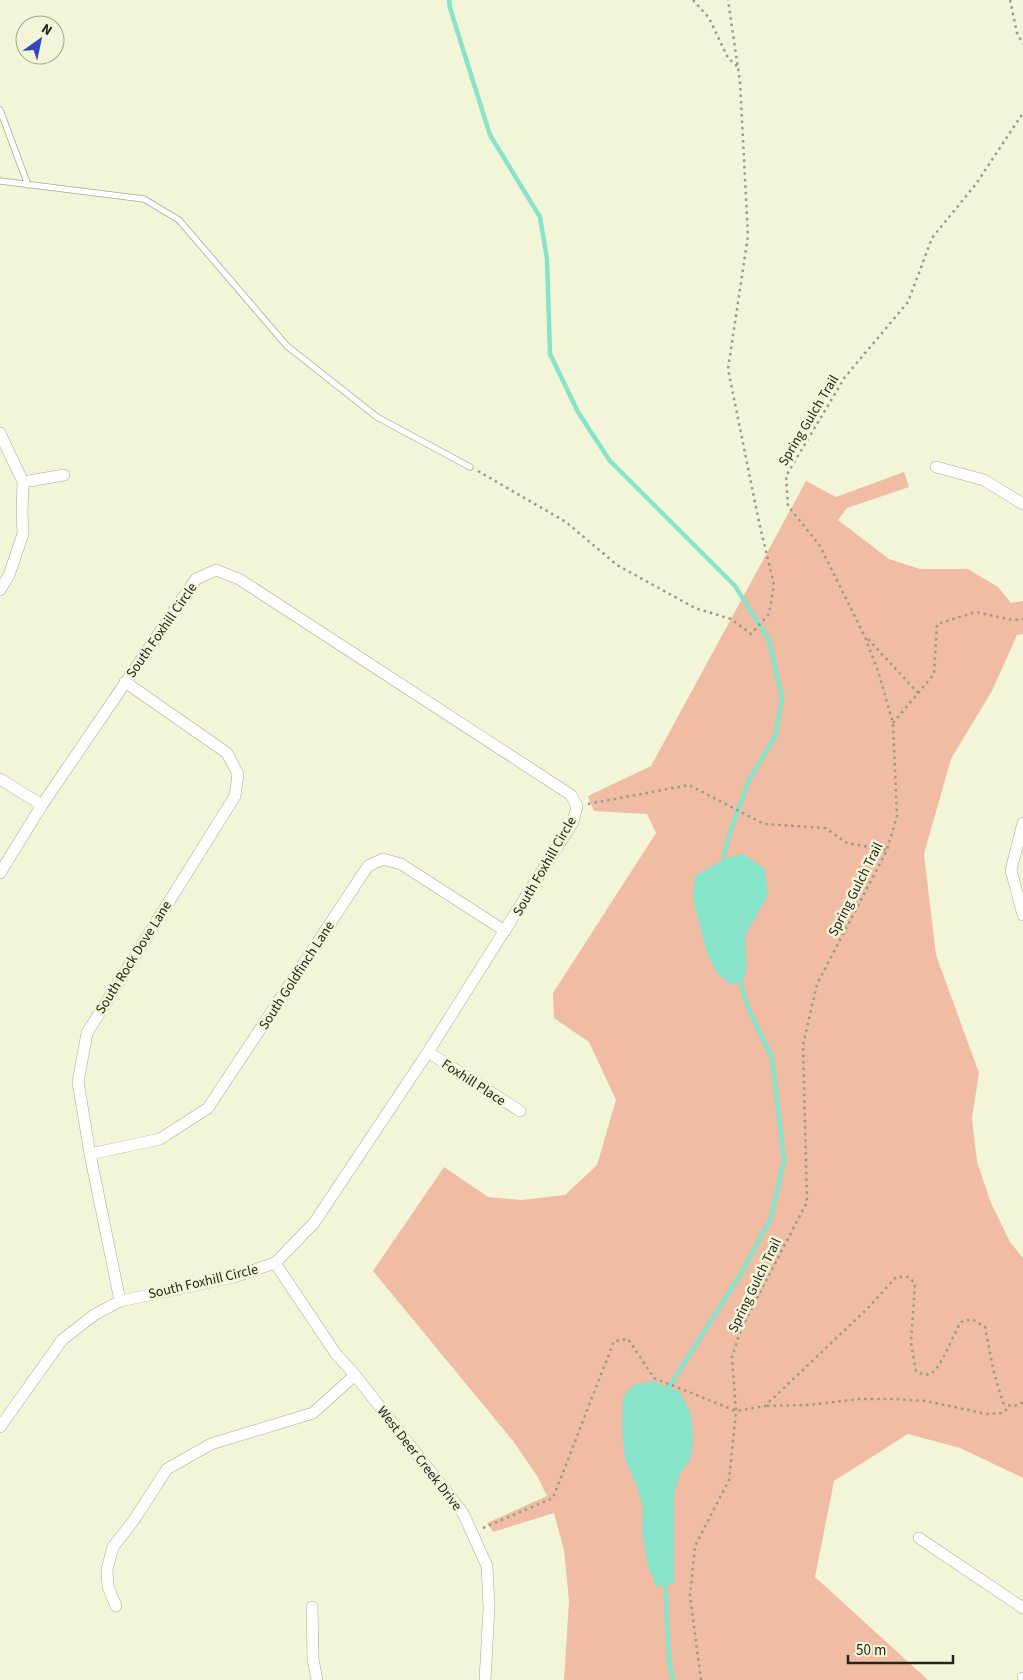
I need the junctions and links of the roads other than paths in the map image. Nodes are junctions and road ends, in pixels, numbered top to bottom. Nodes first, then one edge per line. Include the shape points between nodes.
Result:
1 (0, 110) edge
2 (1, 119) edge
3 (0, 181) edge
4 (28, 185) junction
5 (0, 433) edge
6 (470, 467) road end
7 (936, 467) dead end
8 (64, 475) dead end
9 (24, 482) junction
10 (1023, 504) edge
11 (0, 590) edge
12 (124, 682) junction
13 (0, 779) edge
14 (42, 805) junction
15 (1023, 823) edge
16 (0, 874) edge
17 (1023, 915) edge
18 (505, 931) junction
19 (428, 1052) junction
20 (520, 1111) dead end
21 (90, 1154) junction
22 (275, 1263) junction
23 (120, 1301) junction
24 (355, 1374) junction
25 (0, 1427) edge
26 (919, 1538) dead end
27 (116, 1606) dead end
28 (312, 1607) dead end
29 (1023, 1608) edge
30 (316, 1680) edge
31 (485, 1680) edge

1 - 2 lane
2 - 4 lane
3 - 4 lane
4 - 6 lane via 144,199 179,220 287,346 377,417
5 - 9 street
7 - 10 street via 984,480
8 - 9 street
9 - 11 street via 23,534 9,575
12 - 14 street, South Foxhill Circle
12 - 18 street, South Foxhill Circle via 196,579 216,570 239,579 571,795 576,806 573,822
12 - 21 street, South Rock Dove Lane via 227,753 238,774 235,796 86,1033 78,1082
13 - 14 street
14 - 16 street, South Foxhill Circle
15 - 17 street via 1011,870
18 - 19 street, South Foxhill Circle
18 - 21 street, South Goldfinch Lane via 401,864 383,859 368,866 208,1108 160,1139
19 - 20 street, Foxhill Place
19 - 22 street, South Foxhill Circle via 314,1223
21 - 23 street, South Rock Dove Lane
22 - 23 street, South Foxhill Circle via 234,1277
22 - 24 street, West Deer Creek Drive via 336,1354
23 - 25 street, South Foxhill Circle via 94,1315 62,1340
24 - 27 street via 313,1413 211,1444 167,1469 113,1547 107,1569 108,1587
24 - 31 street, West Deer Creek Drive via 463,1513 487,1566
26 - 29 street
28 - 30 street

